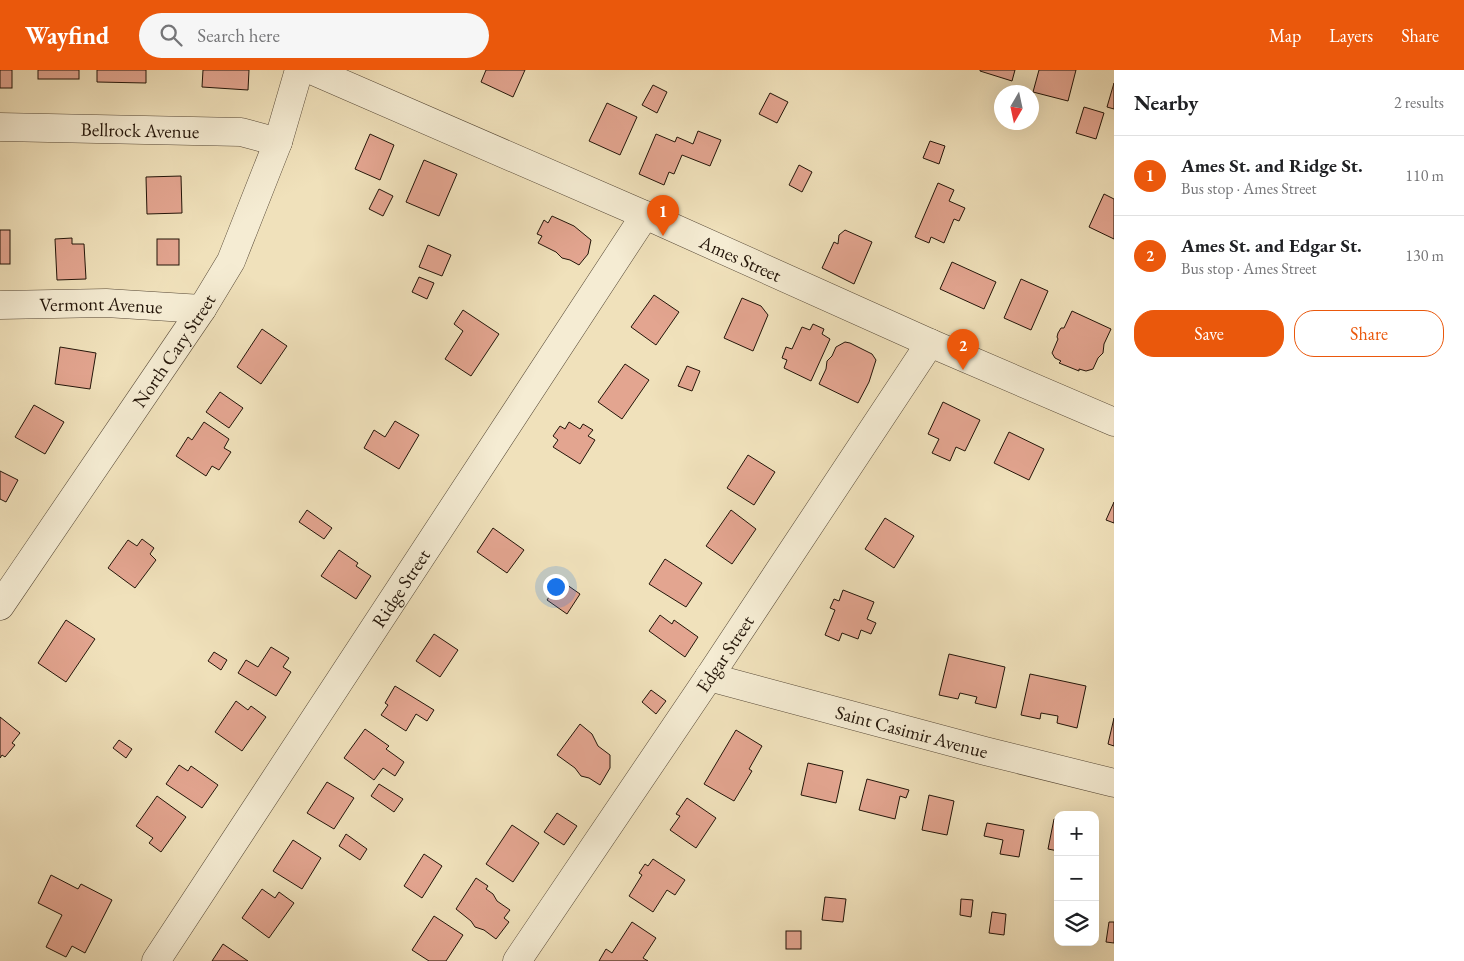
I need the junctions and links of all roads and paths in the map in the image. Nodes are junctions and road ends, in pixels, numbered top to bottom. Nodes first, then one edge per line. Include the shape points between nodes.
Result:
1 (299, 70) edge
2 (311, 70) edge
3 (0, 127) edge
4 (278, 142) junction
5 (645, 215) junction
6 (0, 305) edge
7 (202, 309) junction
8 (930, 343) junction
9 (1112, 416) edge
10 (0, 606) edge
11 (709, 676) junction
12 (1114, 783) edge
13 (156, 961) edge
14 (517, 961) edge

1 - 4 street, North Cary Street
2 - 5 street, Ames Street
3 - 4 street, Bellrock Avenue via 241,132
4 - 7 street, North Cary Street via 231,261
5 - 8 street, Ames Street
5 - 13 street, Ridge Street
6 - 7 street, Vermont Avenue via 106,303
7 - 10 street, North Cary Street
8 - 9 street, Ames Street
8 - 11 street, Edgar Street
11 - 12 street, Saint Casimir Avenue
11 - 14 street, Edgar Street

